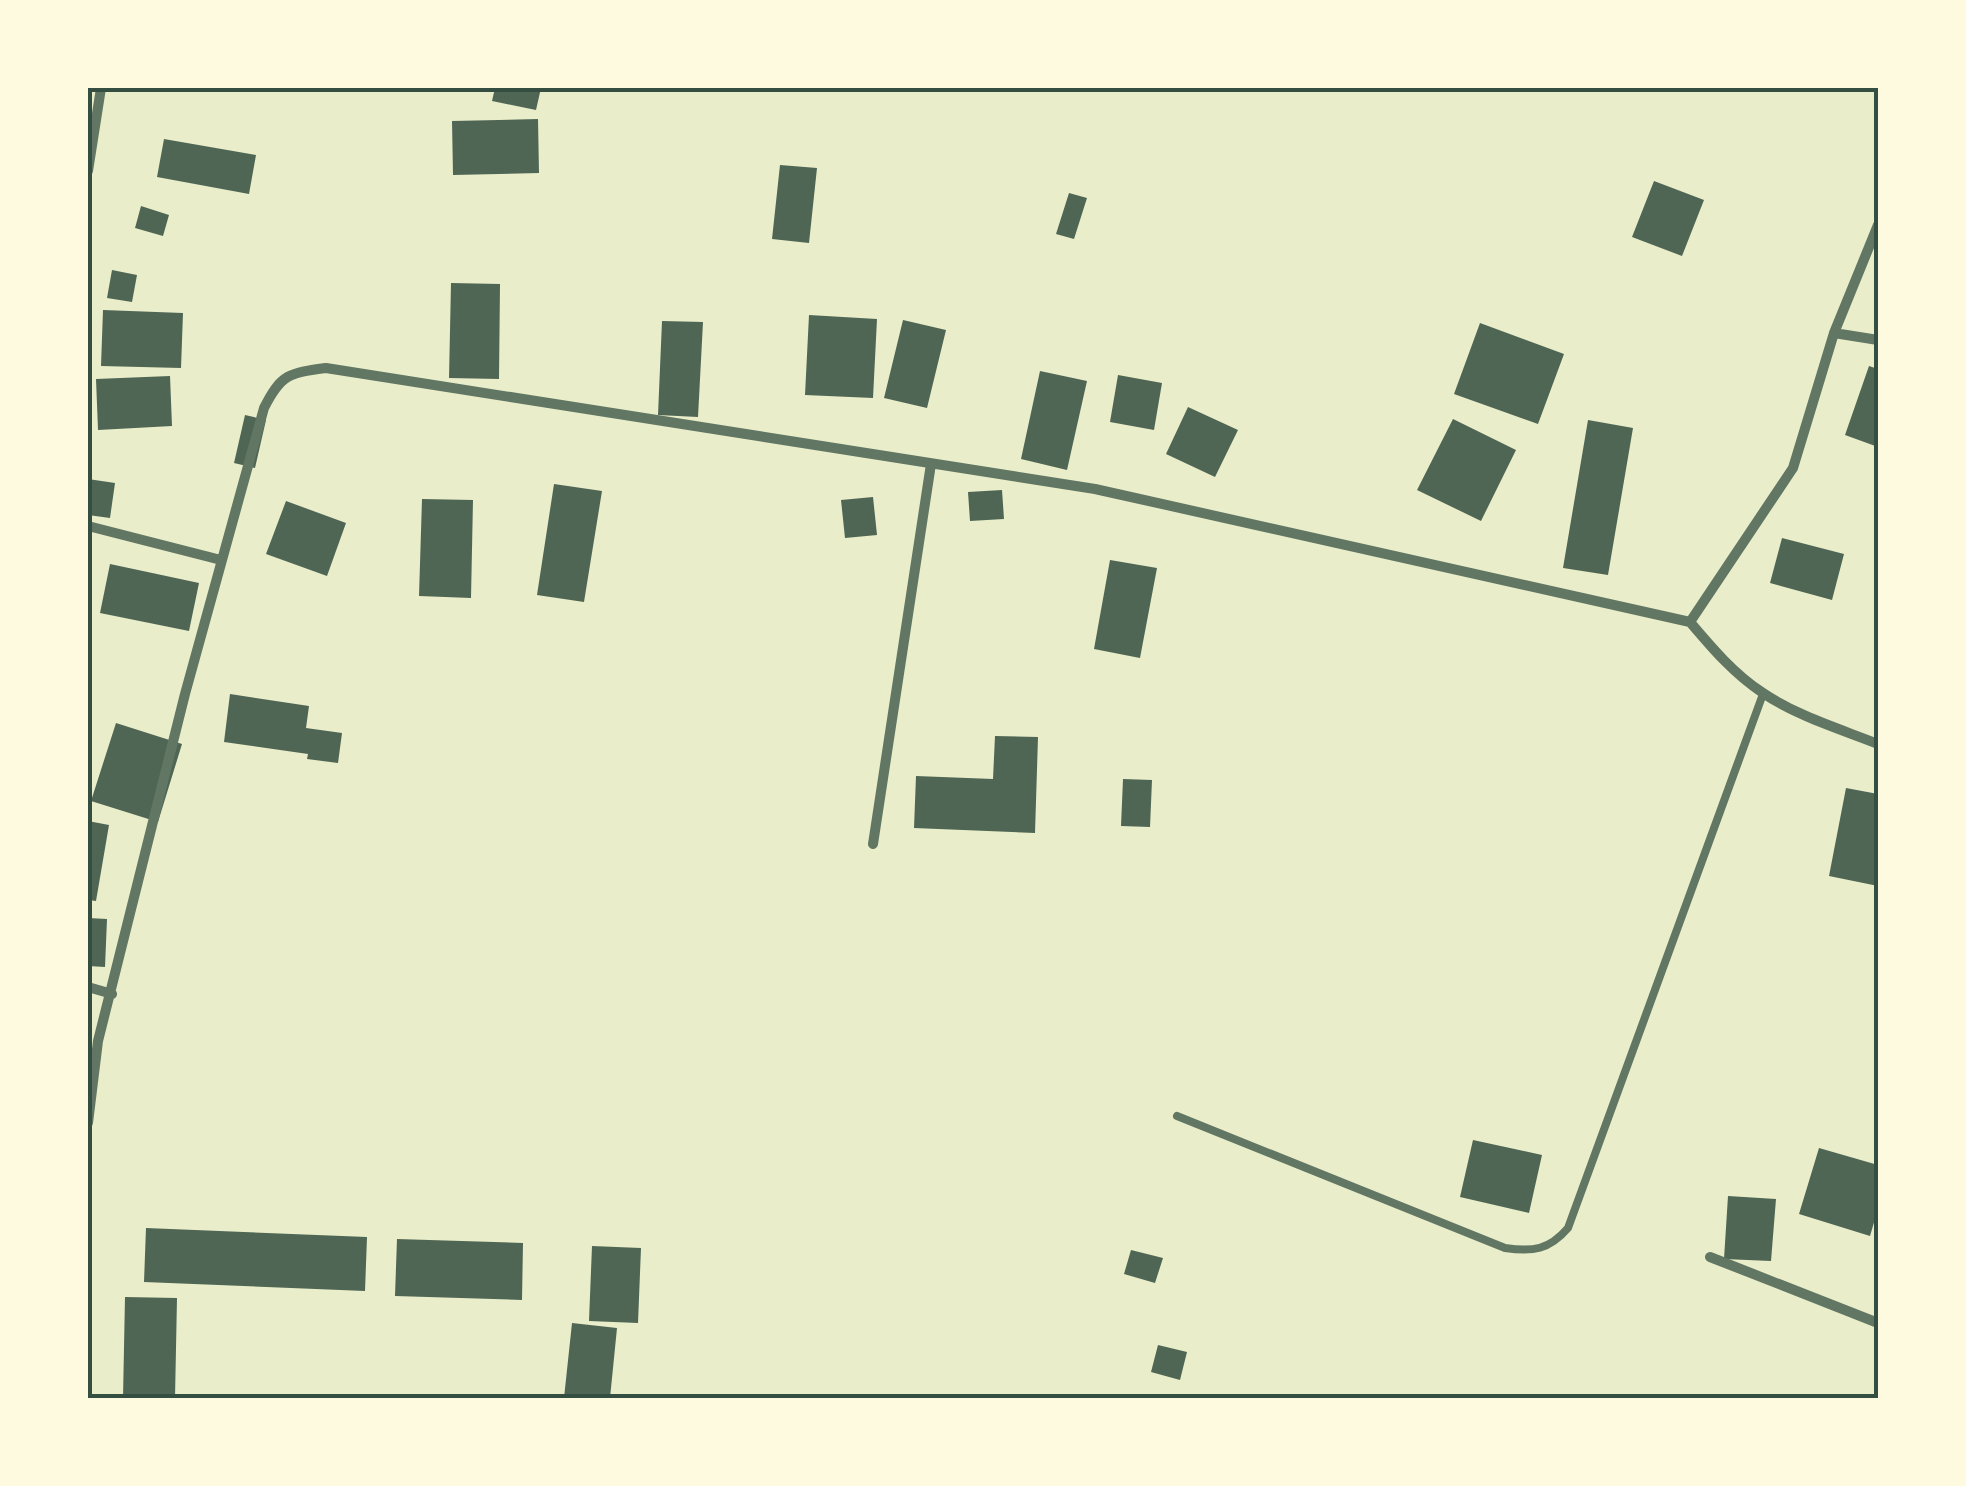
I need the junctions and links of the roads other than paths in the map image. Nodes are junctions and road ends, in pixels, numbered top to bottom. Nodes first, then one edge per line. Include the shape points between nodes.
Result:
1 (101, 88) edge
2 (88, 171) edge
3 (1878, 225) edge
4 (1834, 333) junction
5 (1878, 340) edge
6 (931, 464) junction
7 (88, 526) edge
8 (221, 560) junction
9 (1690, 622) junction
10 (1763, 694) junction
11 (1878, 744) edge
12 (873, 844) dead end
13 (88, 988) edge
14 (112, 994) junction
15 (1177, 1116) dead end
16 (88, 1123) edge
17 (1710, 1257) dead end
18 (1878, 1323) edge

1 - 2 street
3 - 4 street
4 - 5 street
4 - 9 street via 1792,468
6 - 8 street via 326,368 296,372 276,384 264,408
6 - 9 street via 1096,489
6 - 12 street
7 - 8 street
8 - 14 street
9 - 10 street
10 - 11 street
10 - 15 lane via 1568,1228 1554,1245 1531,1252 1504,1248
13 - 14 street
14 - 16 street via 98,1041
17 - 18 street

